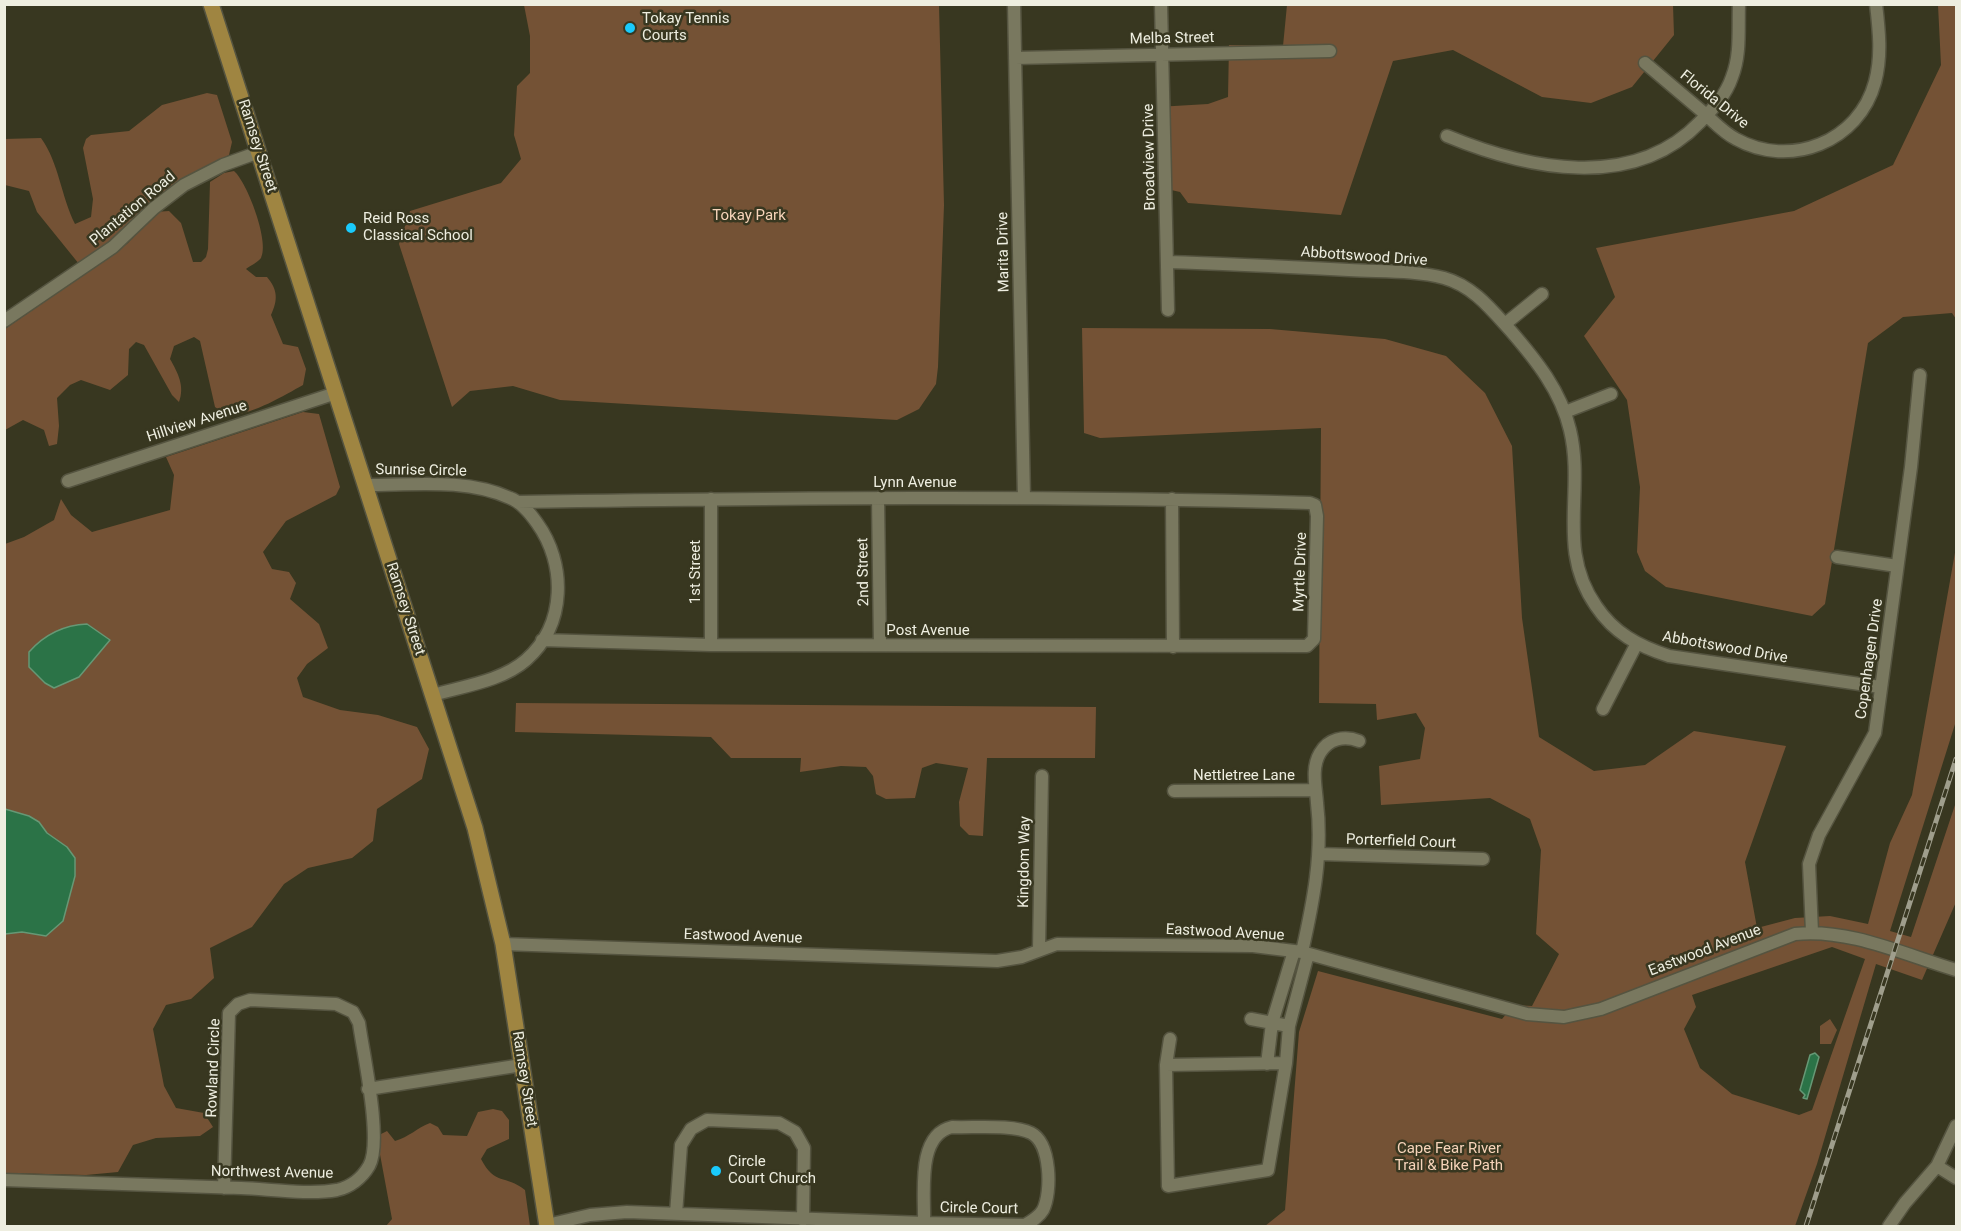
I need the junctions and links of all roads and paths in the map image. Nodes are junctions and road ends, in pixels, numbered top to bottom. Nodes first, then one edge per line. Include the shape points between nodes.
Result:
1 (211, 4) edge
2 (1014, 4) edge
3 (1161, 4) edge
4 (1739, 4) edge
5 (1876, 4) edge
6 (1330, 51) dead end
7 (1162, 53) junction
8 (1015, 58) junction
9 (1645, 63) dead end
10 (1707, 115) junction
11 (1447, 136) dead end
12 (259, 152) junction
13 (1168, 262) junction
14 (1542, 294) dead end
15 (1168, 310) dead end
16 (4, 321) edge
17 (1505, 324) junction
18 (1920, 375) dead end
19 (336, 393) junction
20 (1611, 394) dead end
21 (1565, 412) junction
22 (68, 481) dead end
23 (366, 485) junction
24 (878, 498) junction
25 (1024, 498) junction
26 (711, 499) junction
27 (1172, 499) junction
28 (518, 502) junction
29 (1312, 504) joint
30 (1837, 557) dead end
31 (1897, 566) junction
32 (542, 640) junction
33 (1313, 642) joint
34 (711, 645) junction
35 (880, 645) junction
36 (1635, 645) junction
37 (1173, 647) junction
38 (1880, 687) junction
39 (433, 695) junction
40 (1603, 709) dead end
41 (1359, 741) dead end
42 (1042, 776) dead end
43 (1315, 790) junction
44 (1174, 791) dead end
45 (1319, 854) junction
46 (1483, 859) dead end
47 (1812, 932) junction
48 (503, 944) junction
49 (1039, 949) junction
50 (1301, 953) junction
51 (1956, 970) edge
52 (1251, 1019) dead end
53 (1272, 1023) junction
54 (1289, 1026) junction
55 (1170, 1039) dead end
56 (1286, 1063) junction
57 (1267, 1064) junction
58 (522, 1065) junction
59 (1166, 1065) junction
60 (368, 1089) junction
61 (1956, 1126) edge
62 (1937, 1166) junction
63 (1956, 1178) edge
64 (4, 1180) edge
65 (224, 1188) junction
66 (676, 1215) junction
67 (803, 1220) junction
68 (924, 1223) junction
69 (547, 1226) edge
70 (1889, 1227) edge

1 - 12 main road, Ramsey Street
2 - 8 street, Marita Drive
3 - 7 street, Broadview Drive
4 - 10 street via 1733,75
5 - 10 street, Florida Drive via 1880,53 1875,83 1852,122 1828,142 1799,151 1766,150 1735,139
6 - 7 street, Melba Street
7 - 8 street, Melba Street
7 - 13 street, Broadview Drive
8 - 25 street, Marita Drive
9 - 10 street, Florida Drive
10 - 11 street via 1664,151 1625,164 1592,167 1533,164
12 - 16 street, Plantation Road via 184,185 113,247
12 - 19 main road, Ramsey Street
13 - 15 street, Broadview Drive
13 - 17 street, Abbottswood Drive via 1444,278 1474,292
14 - 17 street
17 - 21 street, Abbottswood Drive via 1553,385
18 - 31 street, Copenhagen Drive
19 - 22 street, Hillview Avenue
19 - 23 main road, Ramsey Street
20 - 21 street
21 - 36 street, Abbottswood Drive via 1573,447 1577,570 1602,615
23 - 28 street, Sunrise Circle via 470,486
23 - 39 main road, Ramsey Street
24 - 25 street, Lynn Avenue
24 - 26 street, Lynn Avenue
24 - 35 street, 2nd Street
25 - 27 street, Lynn Avenue
26 - 28 street, Lynn Avenue
26 - 34 street, 1st Street
27 - 29 street, Lynn Avenue
27 - 37 street
28 - 32 street, Sunrise Circle via 548,539 558,569 557,600
29 - 33 street, Myrtle Drive via 1317,516
30 - 31 street
31 - 38 street, Copenhagen Drive
32 - 34 street, Post Avenue
32 - 39 street, Sunrise Circle via 524,661 503,674
33 - 37 street, Post Avenue via 1302,646
34 - 35 street, Post Avenue
35 - 37 street, Post Avenue
36 - 38 street, Abbottswood Drive via 1694,661
36 - 40 street
38 - 47 street, Copenhagen Drive via 1875,733 1819,835 1809,864
39 - 48 main road, Ramsey Street via 475,828
41 - 43 street via 1341,738 1325,746 1316,762
42 - 49 street, Kingdom Way
43 - 44 street, Nettletree Lane
43 - 45 street
45 - 46 street, Porterfield Court
45 - 50 street via 1315,895
47 - 50 street, Eastwood Avenue via 1783,937 1601,1009 1552,1018
47 - 51 street, Eastwood Avenue via 1845,936
48 - 49 street, Eastwood Avenue via 997,961 1022,957
48 - 58 main road, Ramsey Street
49 - 50 street, Eastwood Avenue via 1057,944 1253,946
50 - 53 street
50 - 54 street
52 - 53 street
53 - 54 street
53 - 57 street
54 - 56 street
55 - 59 street
56 - 57 street
56 - 59 street via 1268,1170 1168,1186
57 - 59 street
58 - 60 street
58 - 69 main road, Ramsey Street
60 - 65 street, Northwest Avenue via 375,1149 368,1167 356,1181 326,1191
60 - 65 street, Rowland Circle via 358,1023 348,1008 330,1003 250,1000 238,1004 229,1013 228,1021
61 - 62 street
62 - 63 street
62 - 70 street
64 - 65 street, Northwest Avenue
66 - 67 street, Circle Court
66 - 67 street via 681,1145 691,1129 707,1120 779,1123 795,1132 804,1148
66 - 69 street, Circle Court via 608,1212
67 - 68 street, Circle Court
68 - 68 street, Circle Court via 1031,1222 1046,1203 1047,1156 1043,1145 1035,1136 1018,1129 952,1127 940,1131 927,1151

